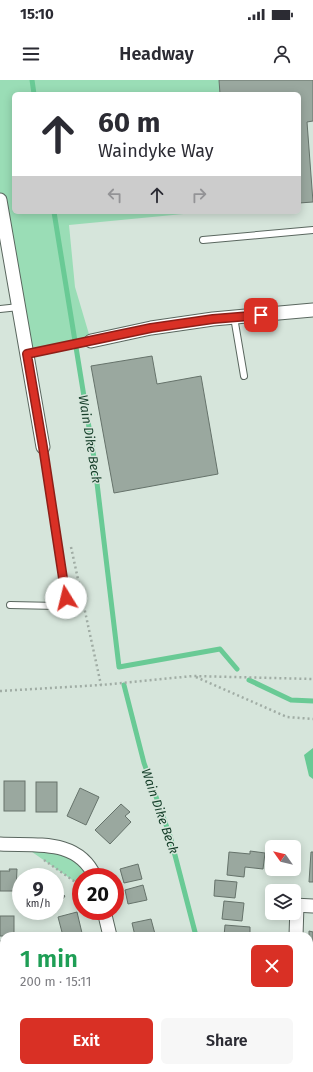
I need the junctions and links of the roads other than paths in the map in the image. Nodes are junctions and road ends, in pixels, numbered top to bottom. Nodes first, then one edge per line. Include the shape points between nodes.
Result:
1 (0, 200) edge
2 (313, 230) edge
3 (203, 240) dead end
4 (19, 306) junction
5 (0, 309) edge
6 (313, 312) edge
7 (234, 317) junction
8 (91, 341) joint
9 (27, 354) junction
10 (244, 376) dead end
11 (43, 447) joint
12 (10, 605) dead end
13 (0, 844) edge
14 (90, 868) edge
15 (301, 905) edge
16 (313, 906) edge
17 (106, 920) edge
18 (296, 920) edge
19 (109, 932) edge
20 (296, 932) edge

1 - 4 street
2 - 3 lane
4 - 5 lane
4 - 9 street
6 - 7 street
7 - 8 street via 151,328
7 - 10 lane
8 - 9 lane
9 - 11 street
11 - 12 lane via 66,598 58,606
13 - 14 street via 58,846 73,852 87,862
15 - 16 street
17 - 19 street
18 - 20 street

